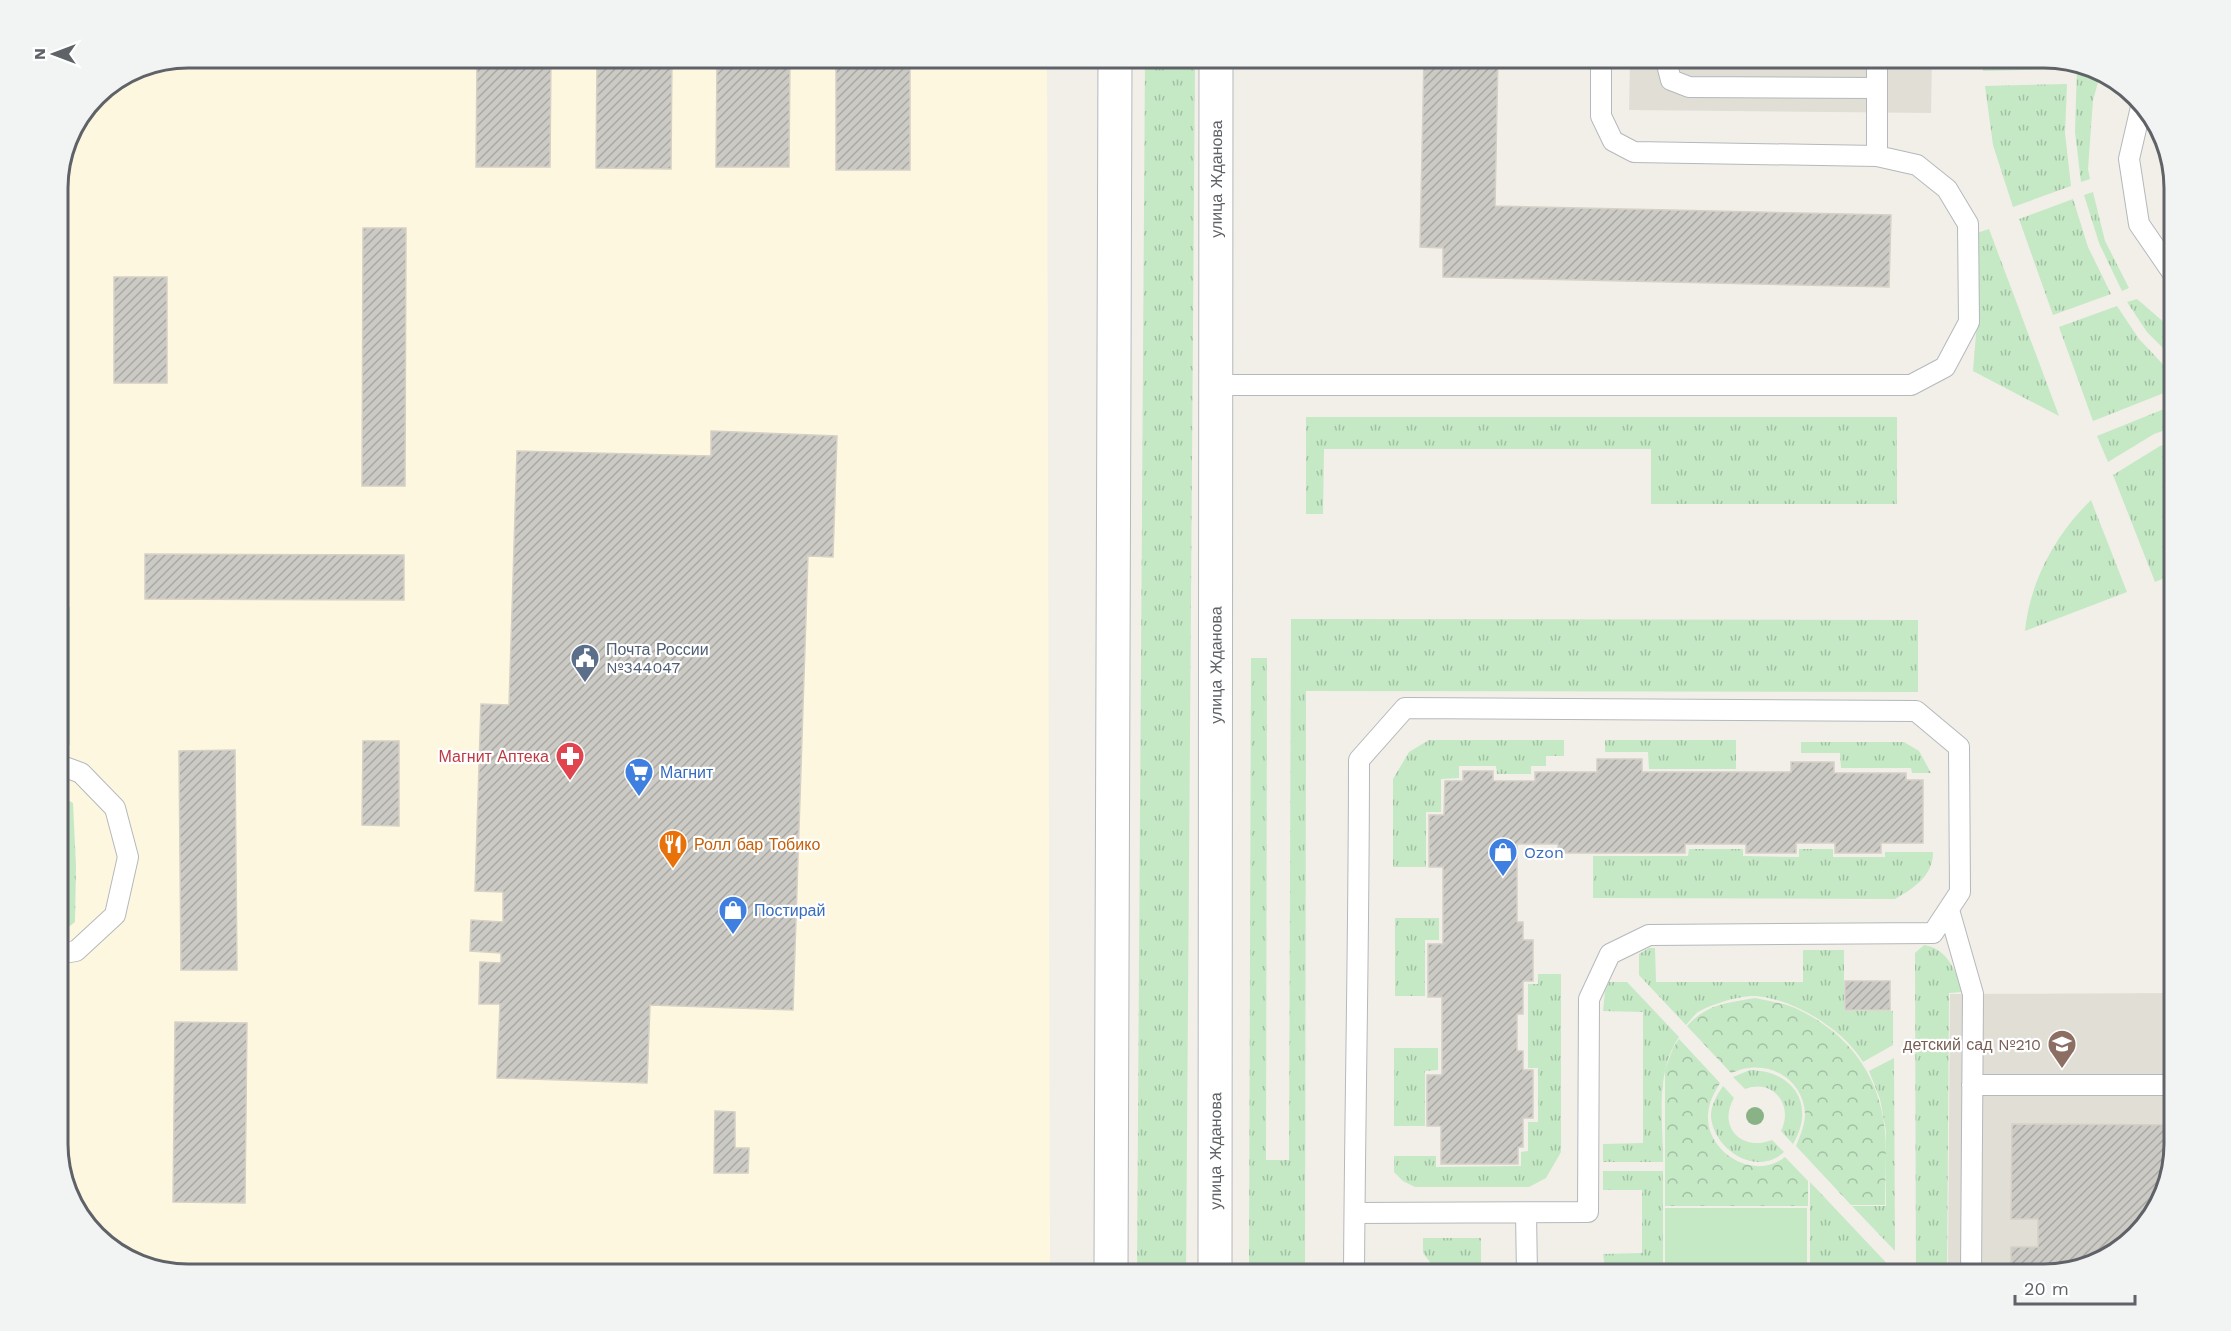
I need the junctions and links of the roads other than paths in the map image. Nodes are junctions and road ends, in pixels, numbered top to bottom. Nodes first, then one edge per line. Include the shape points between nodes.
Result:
1 (1115, 68) edge
2 (1216, 68) edge
3 (1601, 68) edge
4 (1668, 68) edge
5 (1877, 68) edge
6 (1877, 88) junction
7 (2139, 114) edge
8 (1877, 156) junction
9 (2163, 259) edge
10 (1215, 385) junction
11 (68, 768) edge
12 (1948, 910) junction
13 (68, 952) edge
14 (1972, 1085) junction
15 (2164, 1085) edge
16 (1354, 1213) junction
17 (1526, 1213) junction
18 (1111, 1264) edge
19 (1215, 1264) edge
20 (1354, 1264) edge
21 (1527, 1264) edge
22 (1971, 1264) edge

1 - 18 street
2 - 10 street, улица Жданова
3 - 8 lane via 1600,116 1612,141 1634,152
4 - 6 lane via 1671,80 1689,87
5 - 6 lane
6 - 8 lane
7 - 9 lane via 2128,159 2139,224
8 - 10 lane via 1917,165 1947,189 1968,224 1969,322 1945,368 1911,385
10 - 19 street, улица Жданова
11 - 13 lane via 81,773 115,808 128,857 115,915 76,951
12 - 14 lane via 1972,994
12 - 16 lane via 1960,892 1959,747 1916,711 1405,708 1359,760
12 - 17 lane via 1933,933 1648,934 1610,954 1589,999 1588,1212
14 - 15 lane
14 - 22 lane
16 - 17 lane
16 - 20 lane
17 - 21 lane

